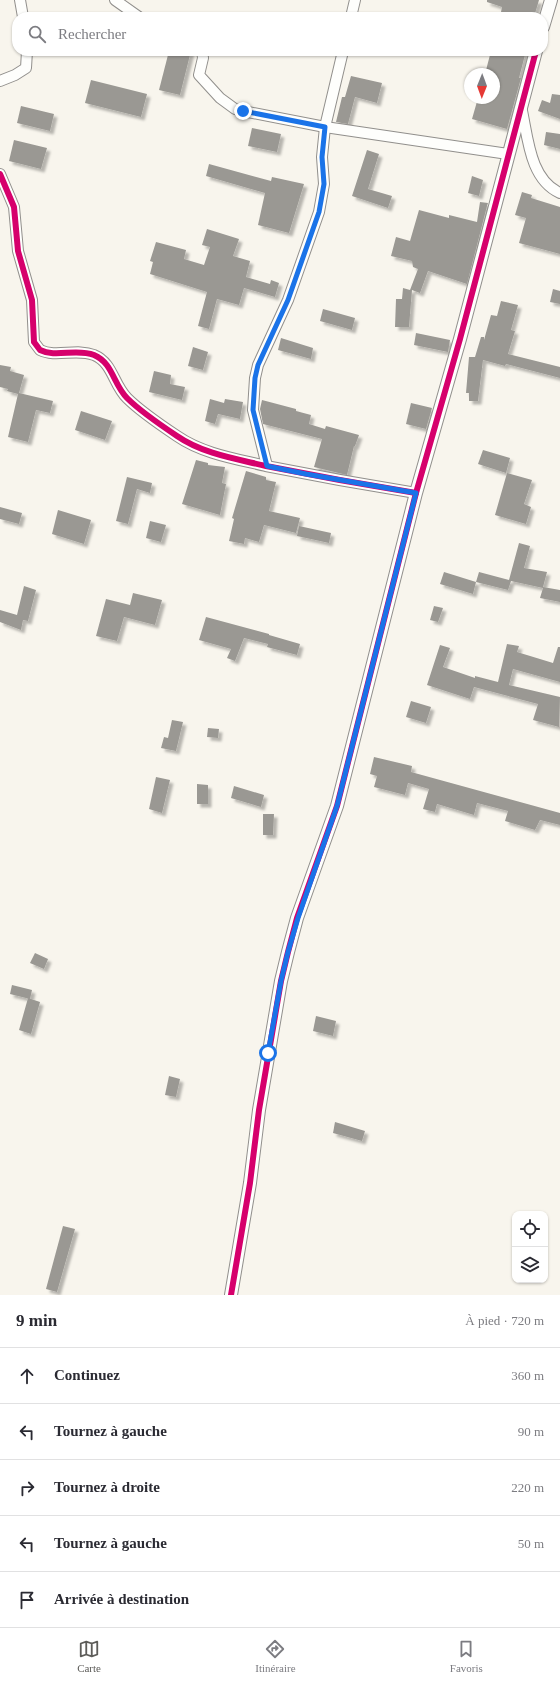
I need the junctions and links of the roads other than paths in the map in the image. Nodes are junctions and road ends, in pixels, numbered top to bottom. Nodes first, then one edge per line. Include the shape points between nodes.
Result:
1 (20, 0) edge
2 (115, 0) edge
3 (355, 0) edge
4 (551, 0) edge
5 (22, 12) edge
6 (132, 12) edge
7 (352, 12) edge
8 (547, 12) edge
9 (27, 56) edge
10 (203, 56) edge
11 (342, 56) edge
12 (535, 56) edge
13 (0, 80) edge
14 (521, 104) junction
15 (325, 127) junction
16 (508, 154) junction
17 (0, 174) edge
18 (560, 193) edge
19 (267, 466) junction
20 (416, 493) junction
21 (231, 1295) edge

1 - 5 street
2 - 6 street
3 - 7 street
4 - 8 street
9 - 13 street via 26,68
10 - 15 street via 199,74 214,93 230,105 248,112
11 - 15 street
12 - 14 street
14 - 16 street
14 - 18 street via 538,174 548,186
15 - 16 street
15 - 19 street via 322,157 324,184 319,212 288,300 258,365 255,378 253,410
16 - 20 street
17 - 19 street via 14,207 18,251 32,300 34,342 37,348 45,352 76,352 95,356 110,369 127,398 188,443
19 - 20 street
20 - 21 street via 337,806 298,918 281,981

